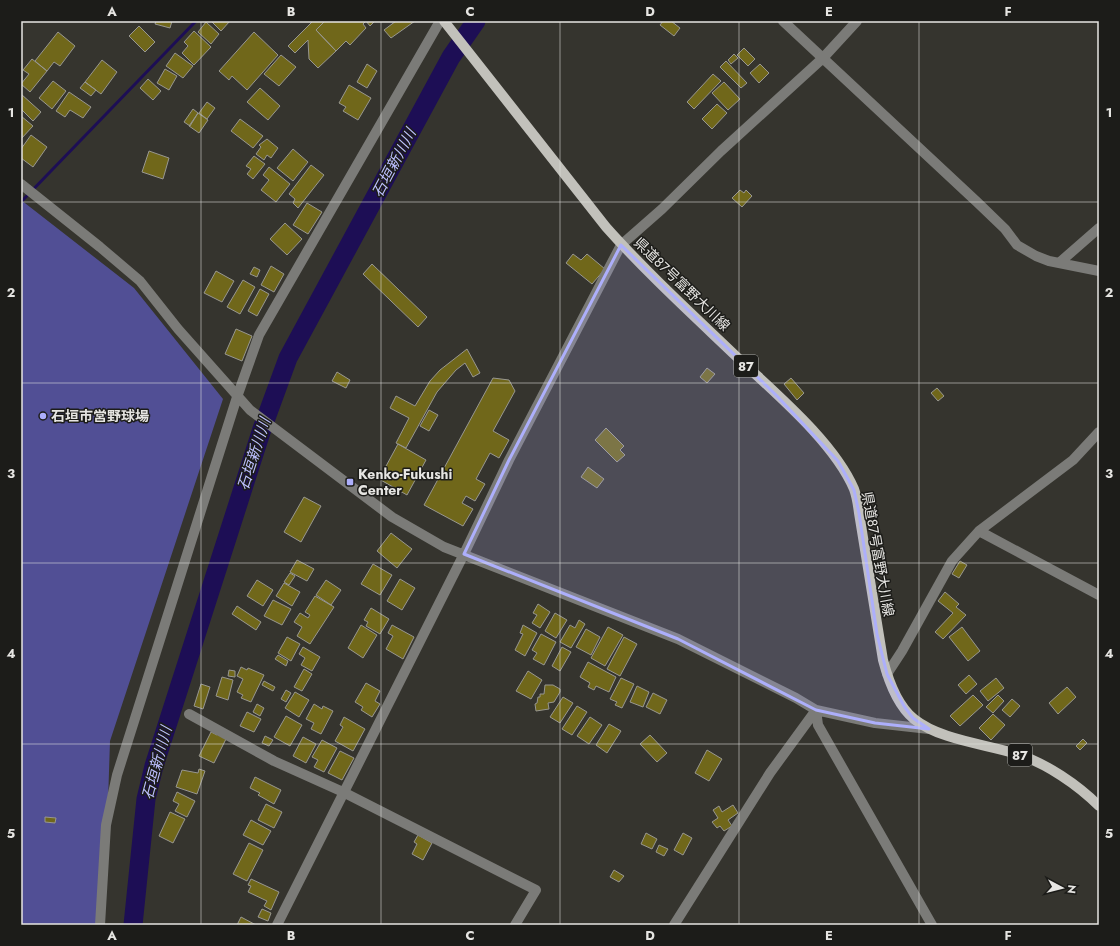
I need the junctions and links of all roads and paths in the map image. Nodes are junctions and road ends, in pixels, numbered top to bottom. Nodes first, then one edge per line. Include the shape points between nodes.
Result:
1 (440, 21) edge
2 (444, 21) edge
3 (783, 21) edge
4 (857, 21) edge
5 (823, 58) junction
6 (21, 184) edge
7 (1099, 228) edge
8 (621, 245) junction
9 (1059, 263) junction
10 (1099, 271) edge
11 (237, 397) junction
12 (1099, 432) edge
13 (979, 531) junction
14 (464, 554) junction
15 (1099, 595) edge
16 (887, 674) junction
17 (816, 710) junction
18 (188, 714) dead end
19 (929, 729) junction
20 (343, 792) junction
21 (1099, 806) edge
22 (100, 925) edge
23 (276, 925) edge
24 (515, 925) edge
25 (674, 925) edge
26 (932, 925) edge

1 - 11 street via 259,335
2 - 8 main road, 県道87号富野大川線 / 87
3 - 5 street
4 - 5 street
5 - 8 street
5 - 9 street via 988,213 1017,245 1036,256
6 - 11 street via 140,281
7 - 9 street
8 - 14 street via 508,460
8 - 16 main road, 県道87号富野大川線 / 87 via 824,443 847,475 860,513 878,634
9 - 10 street
11 - 14 street via 273,428 392,517 444,546
11 - 22 street via 117,775 106,825
12 - 13 street via 1073,460
13 - 15 street
13 - 16 street via 952,561
14 - 17 street via 678,639
14 - 20 street
16 - 19 main road, 県道87号富野大川線 / 87 via 908,712
17 - 19 street via 875,723
17 - 25 street via 770,773
17 - 26 street via 818,726
18 - 20 street via 274,761
19 - 21 main road, 県道87号富野大川線 / 87 via 1019,754 1070,781
20 - 23 street
20 - 24 street via 536,890

